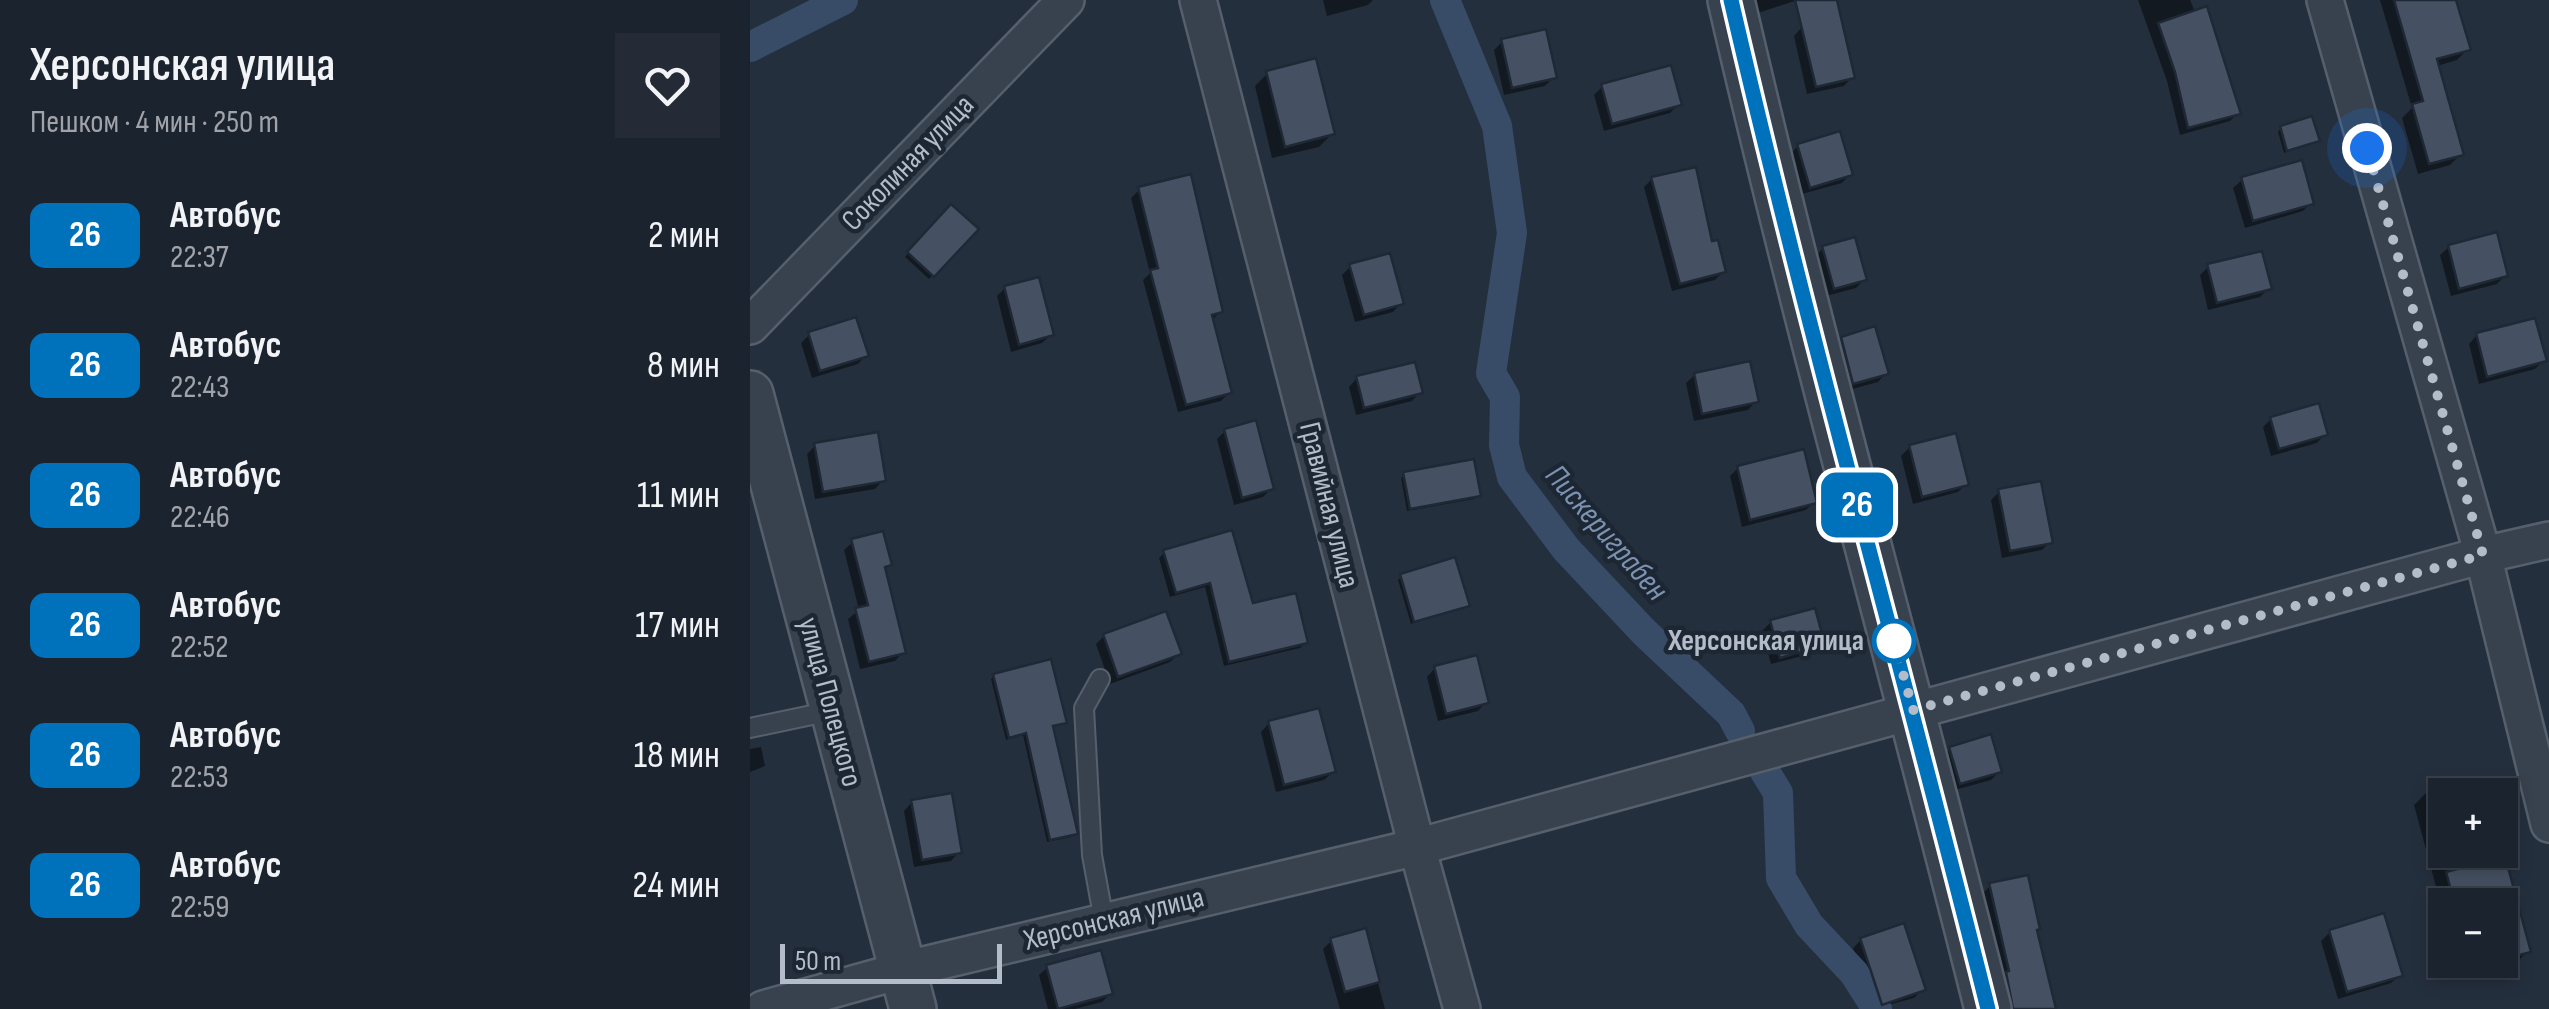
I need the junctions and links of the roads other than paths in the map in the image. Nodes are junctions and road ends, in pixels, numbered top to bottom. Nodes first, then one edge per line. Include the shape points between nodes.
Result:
1 (1066, 0) edge
2 (1198, 0) edge
3 (1730, 0) edge
4 (2325, 0) edge
5 (750, 326) edge
6 (750, 394) edge
7 (2549, 540) edge
8 (2483, 555) junction
9 (1100, 680) dead end
10 (831, 710) junction
11 (1913, 710) junction
12 (750, 728) edge
13 (2549, 824) edge
14 (1417, 847) junction
15 (1104, 921) junction
16 (908, 990) edge
17 (763, 1009) edge
18 (1462, 1009) edge
19 (1988, 1009) edge

1 - 5 street, Соколиная улица
2 - 14 street, Гравийная улица
3 - 11 street
4 - 8 street
6 - 10 street, улица Полецкого
7 - 8 street, Херсонская улица
8 - 11 street, Херсонская улица
8 - 13 street
9 - 15 lane via 1084,708 1092,856
10 - 12 lane
10 - 16 street, улица Полецкого
11 - 14 street, Херсонская улица
11 - 19 street
14 - 15 street, Херсонская улица
14 - 18 street, Гравийная улица
15 - 16 street, Херсонская улица
16 - 17 street, Херсонская улица

